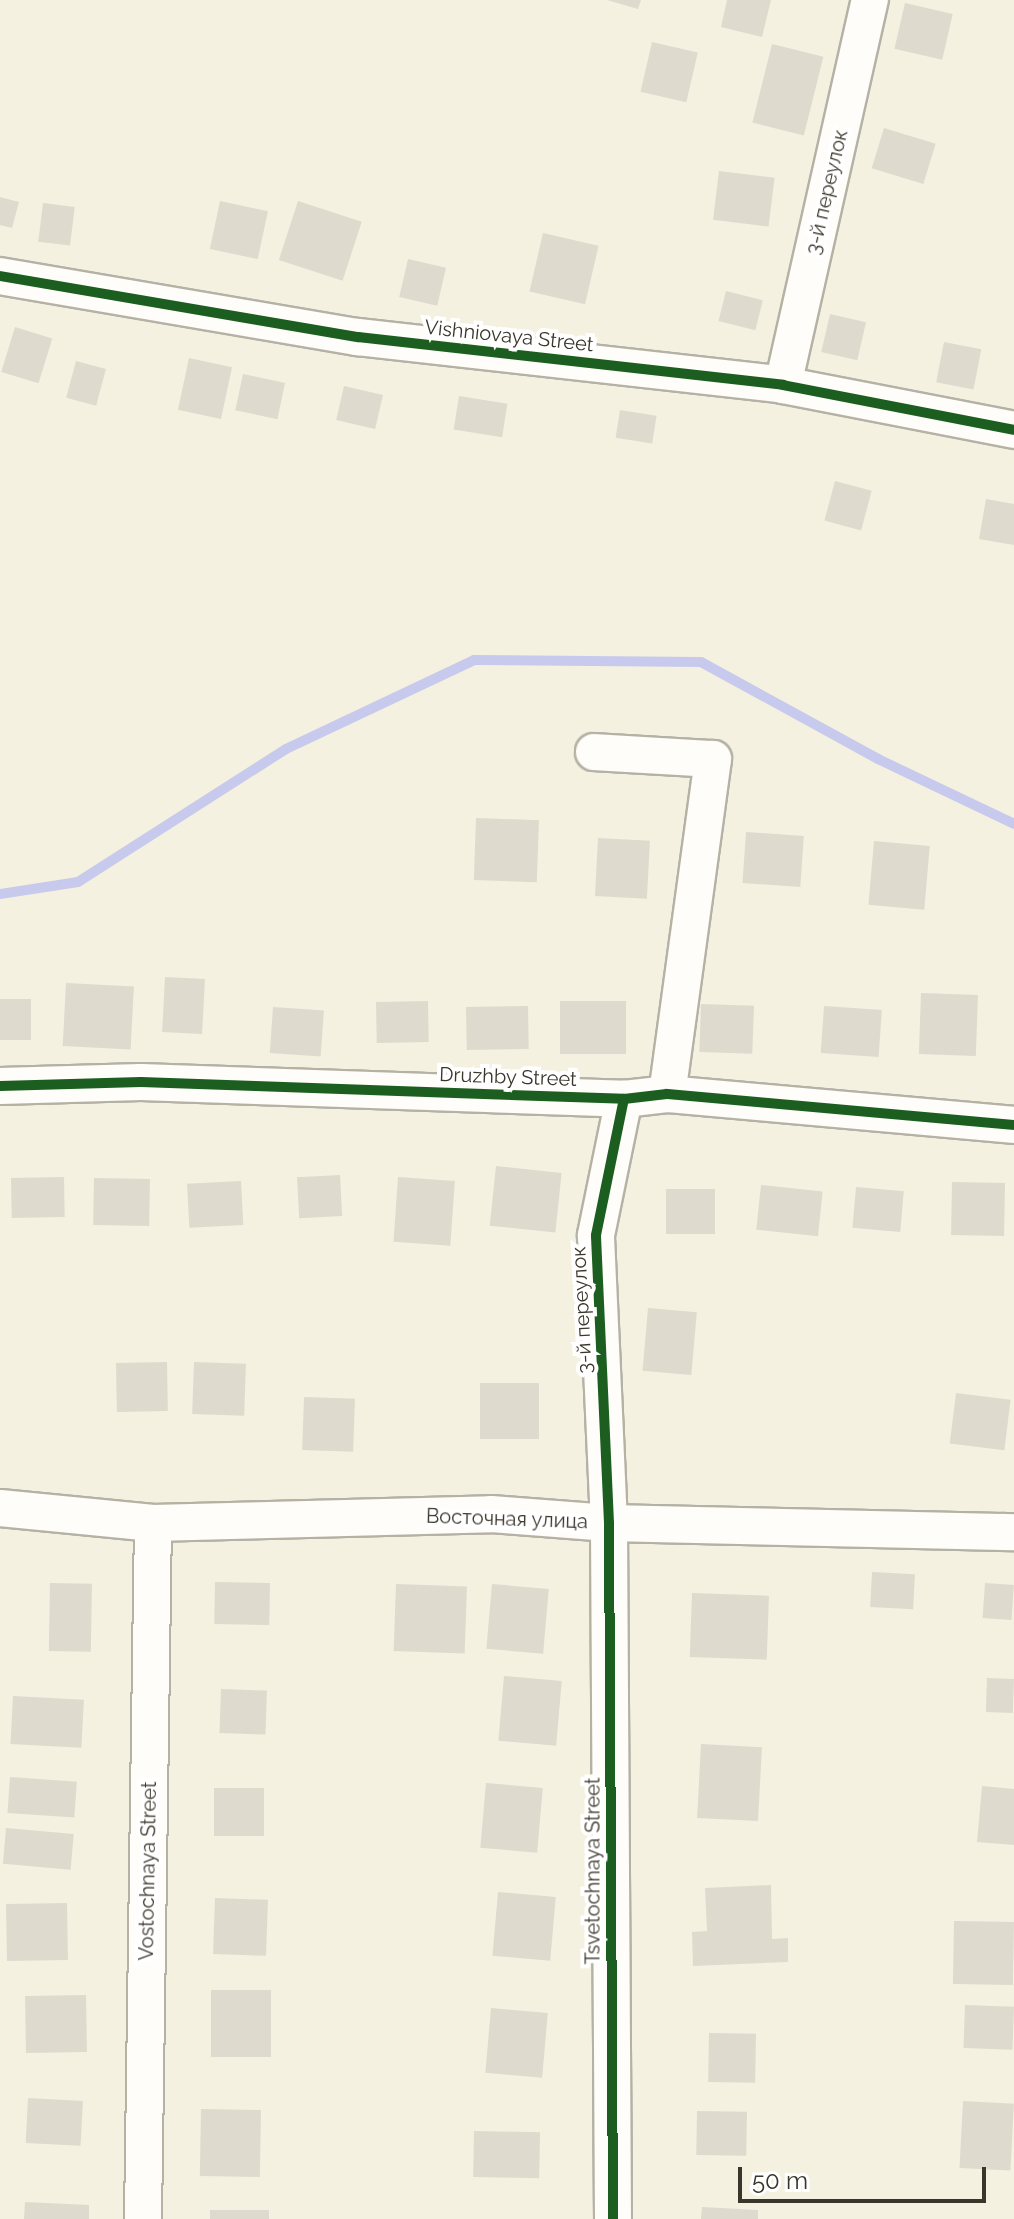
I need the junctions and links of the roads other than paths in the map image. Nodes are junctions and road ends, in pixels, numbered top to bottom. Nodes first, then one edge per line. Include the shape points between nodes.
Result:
1 (870, 0) edge
2 (0, 276) edge
3 (783, 385) junction
4 (1014, 430) edge
5 (594, 752) dead end
6 (0, 1086) edge
7 (667, 1094) junction
8 (624, 1099) junction
9 (1014, 1125) edge
10 (0, 1508) edge
11 (153, 1523) junction
12 (609, 1523) junction
13 (1014, 1532) edge
14 (143, 2219) edge
15 (613, 2219) edge

1 - 3 street, 3-й переулок
2 - 3 street, Vishniovaya Street via 358,337
3 - 4 street, Vishniovaya Street
5 - 7 street via 713,759
6 - 8 street, Druzhby Street via 141,1082
7 - 8 street, Druzhby Street
7 - 9 street, Druzhby Street
8 - 12 street, 3-й переулок via 596,1235
10 - 11 street, Восточная улица
11 - 12 street, Восточная улица via 491,1514
11 - 14 street, Vostochnaya Street
12 - 13 street, Восточная улица
12 - 15 street, Tsvetochnaya Street

